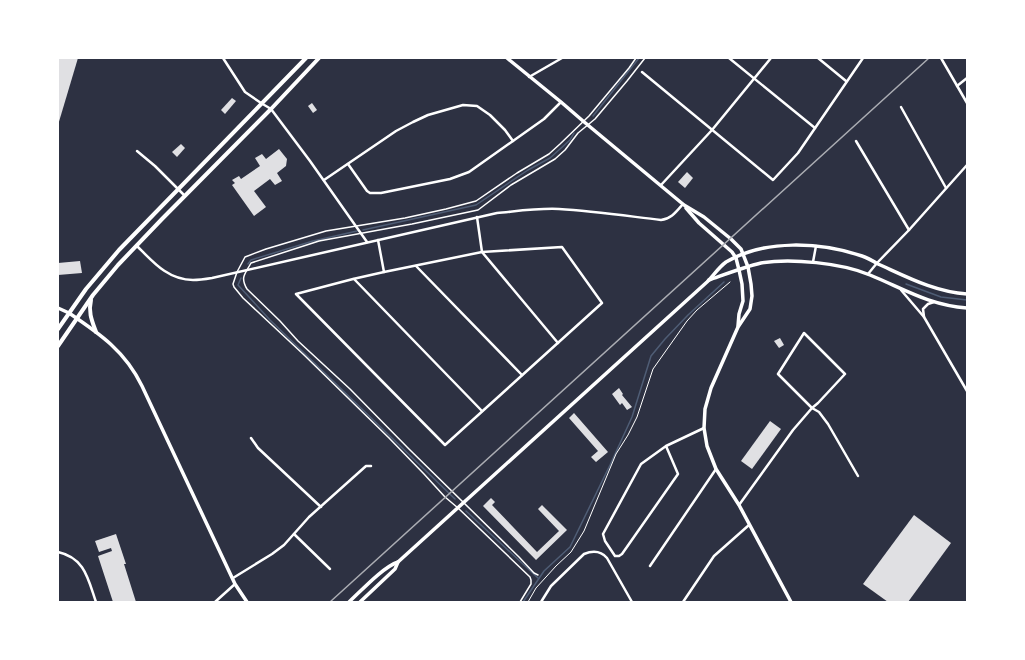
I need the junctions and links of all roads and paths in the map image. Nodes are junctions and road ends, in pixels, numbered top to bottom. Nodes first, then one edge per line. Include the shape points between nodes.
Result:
1 (223, 58) edge
2 (306, 58) edge
3 (319, 58) edge
4 (507, 58) edge
5 (562, 58) edge
6 (636, 58) edge
7 (644, 58) edge
8 (729, 58) edge
9 (771, 58) edge
10 (818, 58) edge
11 (863, 58) edge
12 (942, 58) edge
13 (642, 72) dead end
14 (529, 77) junction
15 (967, 78) edge
16 (754, 79) junction
17 (846, 81) junction
18 (957, 86) junction
19 (561, 102) junction
20 (261, 103) junction
21 (967, 103) edge
22 (901, 107) dead end
23 (271, 109) junction
24 (583, 121) junction
25 (588, 125) junction
26 (815, 128) junction
27 (712, 130) junction
28 (513, 141) junction
29 (856, 141) dead end
30 (137, 151) dead end
31 (348, 164) junction
32 (967, 165) edge
33 (324, 180) junction
34 (661, 185) junction
35 (946, 188) junction
36 (178, 189) junction
37 (185, 196) junction
38 (683, 205) junction
39 (477, 217) junction
40 (356, 227) junction
41 (909, 230) junction
42 (361, 233) junction
43 (378, 240) junction
44 (367, 242) junction
45 (137, 246) junction
46 (816, 246) junction
47 (482, 252) junction
48 (743, 254) junction
49 (736, 258) junction
50 (813, 263) junction
51 (877, 263) junction
52 (416, 266) junction
53 (748, 267) junction
54 (247, 270) junction
55 (739, 270) junction
56 (237, 272) junction
57 (384, 272) junction
58 (868, 274) junction
59 (353, 279) junction
60 (707, 282) junction
61 (730, 282) dead end
62 (901, 290) junction
63 (967, 294) edge
64 (92, 297) junction
65 (934, 302) junction
66 (58, 308) edge
67 (967, 308) edge
68 (69, 313) junction
69 (924, 317) junction
70 (77, 318) junction
71 (738, 327) junction
72 (58, 329) edge
73 (96, 332) junction
74 (558, 343) junction
75 (58, 346) edge
76 (522, 375) junction
77 (967, 391) edge
78 (812, 408) junction
79 (482, 411) junction
80 (704, 428) junction
81 (252, 438) dead end
82 (666, 446) junction
83 (371, 466) dead end
84 (716, 469) junction
85 (858, 476) dead end
86 (463, 503) junction
87 (739, 505) junction
88 (321, 507) junction
89 (458, 508) junction
90 (749, 525) junction
91 (294, 534) junction
92 (58, 552) edge
93 (398, 562) junction
94 (650, 566) dead end
95 (330, 569) dead end
96 (538, 574) dead end
97 (233, 578) junction
98 (235, 584) junction
99 (96, 602) edge
100 (215, 602) edge
101 (247, 602) edge
102 (349, 602) edge
103 (360, 602) edge
104 (520, 602) edge
105 (528, 602) edge
106 (541, 602) edge
107 (632, 602) edge
108 (683, 602) edge
109 (791, 602) edge

1 - 20 street via 245,92
2 - 20 main road
3 - 23 main road
4 - 14 main road
5 - 14 street
6 - 24 lane
7 - 25 lane
8 - 16 street
9 - 16 street
10 - 17 street
11 - 17 street
12 - 18 street
13 - 27 street
14 - 19 main road
15 - 18 street
16 - 26 street
16 - 27 street
17 - 26 street
18 - 21 street
19 - 24 main road
19 - 28 street via 544,119
20 - 23 street
20 - 36 main road
22 - 35 street
23 - 33 street
23 - 37 main road
24 - 25 main road
24 - 40 lane via 549,154 476,201
25 - 34 main road
25 - 42 lane via 554,159 511,185 478,210
26 - 27 street via 798,153 773,180
27 - 34 street
28 - 31 street via 468,172 450,179 381,193 367,192
28 - 31 street via 490,115 477,106 463,105 413,122
29 - 41 street
30 - 36 street
31 - 33 street
32 - 35 street
33 - 40 street
34 - 38 main road
35 - 41 street
36 - 37 street
36 - 68 main road via 102,269
37 - 45 main road
38 - 39 street via 665,220 558,209 517,211
38 - 48 main road via 704,217 731,239
38 - 49 main road via 698,223
39 - 43 street
39 - 47 street
40 - 42 street
40 - 56 lane via 326,231 250,255 245,257
41 - 51 street
42 - 44 street
42 - 54 lane via 319,241 267,257 251,263
43 - 44 street
43 - 57 street
44 - 54 street
45 - 56 street via 160,269 183,279 212,278
45 - 64 main road
46 - 48 main road via 777,246
46 - 50 street
46 - 51 main road via 863,256
47 - 52 street
47 - 74 street
47 - 74 street via 562,247 602,303
48 - 49 main road
48 - 53 main road
49 - 55 main road
49 - 60 main road via 724,263
50 - 53 main road via 778,262
50 - 58 main road
51 - 58 street
51 - 63 main road via 934,288
52 - 57 street
52 - 76 street
53 - 55 main road
53 - 71 main road via 752,284 750,309
54 - 56 street
54 - 86 lane via 243,283 246,290 350,389
55 - 60 main road
55 - 71 main road via 742,300
56 - 89 lane via 233,284 243,298
57 - 59 street
58 - 62 main road
59 - 79 street
59 - 79 street via 296,294 445,445
60 - 86 main road
61 - 105 path via 687,322 653,369 637,417 616,454 584,531 571,552 536,588
62 - 65 main road
62 - 69 street
64 - 70 main road
64 - 73 main road via 89,307
65 - 67 main road
65 - 69 street via 923,309
66 - 68 main road
68 - 70 main road
68 - 72 main road
69 - 77 street
70 - 73 main road
70 - 75 main road
71 - 80 main road via 711,388 705,409
73 - 97 main road via 116,348 140,381
74 - 76 street
76 - 79 street
78 - 78 street via 778,374 804,333 845,374
78 - 85 street via 819,412 828,424
78 - 87 street
80 - 82 street
80 - 84 main road via 707,446
81 - 88 street via 258,448
82 - 82 street via 678,474 622,554 615,556 603,534 641,464
83 - 88 street via 366,466
84 - 87 main road
84 - 94 street
86 - 89 main road
86 - 96 lane via 534,573
87 - 90 main road
88 - 91 street
89 - 93 main road
89 - 104 lane via 530,577 531,584
90 - 108 street via 714,556
90 - 109 main road
91 - 95 street
91 - 97 street via 272,554
92 - 99 street via 79,562 85,570
93 - 102 main road via 392,564
93 - 103 main road via 395,569
97 - 98 main road
98 - 100 street
98 - 101 main road
106 - 107 street via 551,586 584,554 593,551 608,558

